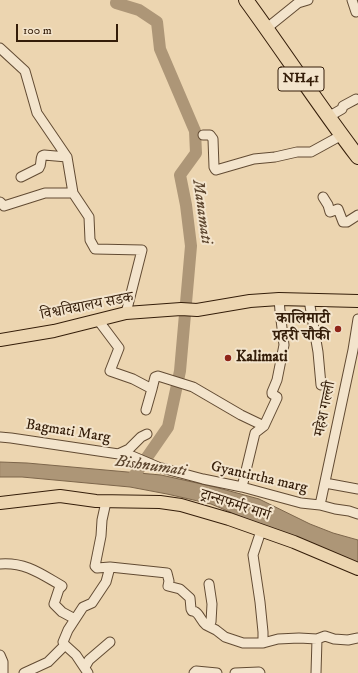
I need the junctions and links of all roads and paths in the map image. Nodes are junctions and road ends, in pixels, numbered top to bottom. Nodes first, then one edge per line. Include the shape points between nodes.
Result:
1 (246, 0) edge
2 (308, 0) edge
3 (352, 0) edge
4 (356, 12) dead end
5 (267, 28) junction
6 (0, 48) edge
7 (356, 98) dead end
8 (328, 117) junction
9 (203, 135) dead end
10 (342, 136) junction
11 (67, 157) junction
12 (358, 158) edge
13 (21, 176) dead end
14 (73, 193) junction
15 (323, 197) dead end
16 (0, 202) edge
17 (358, 215) edge
18 (279, 300) junction
19 (309, 300) junction
20 (358, 301) edge
21 (126, 313) junction
22 (358, 319) edge
23 (98, 320) junction
24 (0, 340) edge
25 (321, 385) dead end
26 (152, 389) junction
27 (146, 410) dead end
28 (264, 426) junction
29 (147, 434) dead end
30 (0, 437) edge
31 (118, 454) junction
32 (132, 456) joint
33 (325, 483) junction
34 (242, 487) junction
35 (358, 488) edge
36 (106, 502) junction
37 (0, 503) edge
38 (320, 505) junction
39 (358, 514) edge
40 (261, 531) junction
41 (0, 564) edge
42 (110, 567) junction
43 (358, 569) edge
44 (209, 584) dead end
45 (75, 618) junction
46 (206, 625) junction
47 (358, 638) edge
48 (317, 639) junction
49 (110, 642) dead end
50 (263, 643) junction
51 (65, 645) junction
52 (0, 655) edge
53 (86, 670) edge
54 (3, 673) edge
55 (24, 673) edge
56 (194, 673) edge
57 (217, 673) edge
58 (235, 673) edge
59 (260, 673) edge
60 (316, 673) edge

1 - 5 highway, NH41
2 - 5 street via 298,3
3 - 4 street
5 - 8 highway, NH41
6 - 11 street via 25,70 37,113
7 - 8 street
8 - 10 highway, NH41
9 - 10 street via 210,135 213,139 216,170 254,160 311,152
10 - 12 highway, NH41
11 - 13 street via 44,155 39,168
11 - 14 street
14 - 16 street via 45,193 4,206
14 - 21 street via 89,217 90,240 95,249 142,250
15 - 17 street via 330,212 338,209 343,222
18 - 19 main road, विश्वविद्यालय सडक
18 - 21 main road, विश्वविद्यालय सडक via 250,301 197,310
18 - 28 street via 284,345 272,392 277,398
19 - 20 main road, विश्वविद्यालय सडक
19 - 25 street
21 - 23 main road, विश्वविद्यालय सडक
22 - 33 street, महेश गल्ली
23 - 24 main road, विश्वविद्यालय सडक
23 - 26 street via 119,348 110,371
26 - 27 street
26 - 28 street via 156,376 174,380 193,387
28 - 34 street via 255,433
29 - 31 street via 141,436 129,449
30 - 31 street, Bagmati Marg
31 - 32 street, Bagmati Marg
32 - 34 street, Gyantirtha marg via 158,467
33 - 35 street
33 - 38 street, महेश गल्ली
34 - 38 street, Gyantirtha marg
36 - 37 main road, ट्रान्सफर्मर मार्ग via 60,496
36 - 40 main road, ट्रान्सफर्मर मार्ग via 160,502 181,505
36 - 42 street via 95,566
38 - 39 street, Gyantirtha marg
40 - 43 main road, ट्रान्सफर्मर मार्ग
40 - 50 street via 253,555
41 - 45 street via 20,565 62,586 54,604 62,612
42 - 45 street via 106,582 92,603 83,607
42 - 46 street via 167,574 168,586 180,589 190,598 192,611 197,613
44 - 46 street via 211,622
45 - 51 street via 63,642
46 - 50 street via 225,637 243,643
47 - 48 street via 348,640 325,636
48 - 50 street via 278,639
48 - 60 street
49 - 53 street via 89,660
51 - 53 street
51 - 55 street via 48,662
52 - 54 street
56 - 57 street
58 - 59 street

